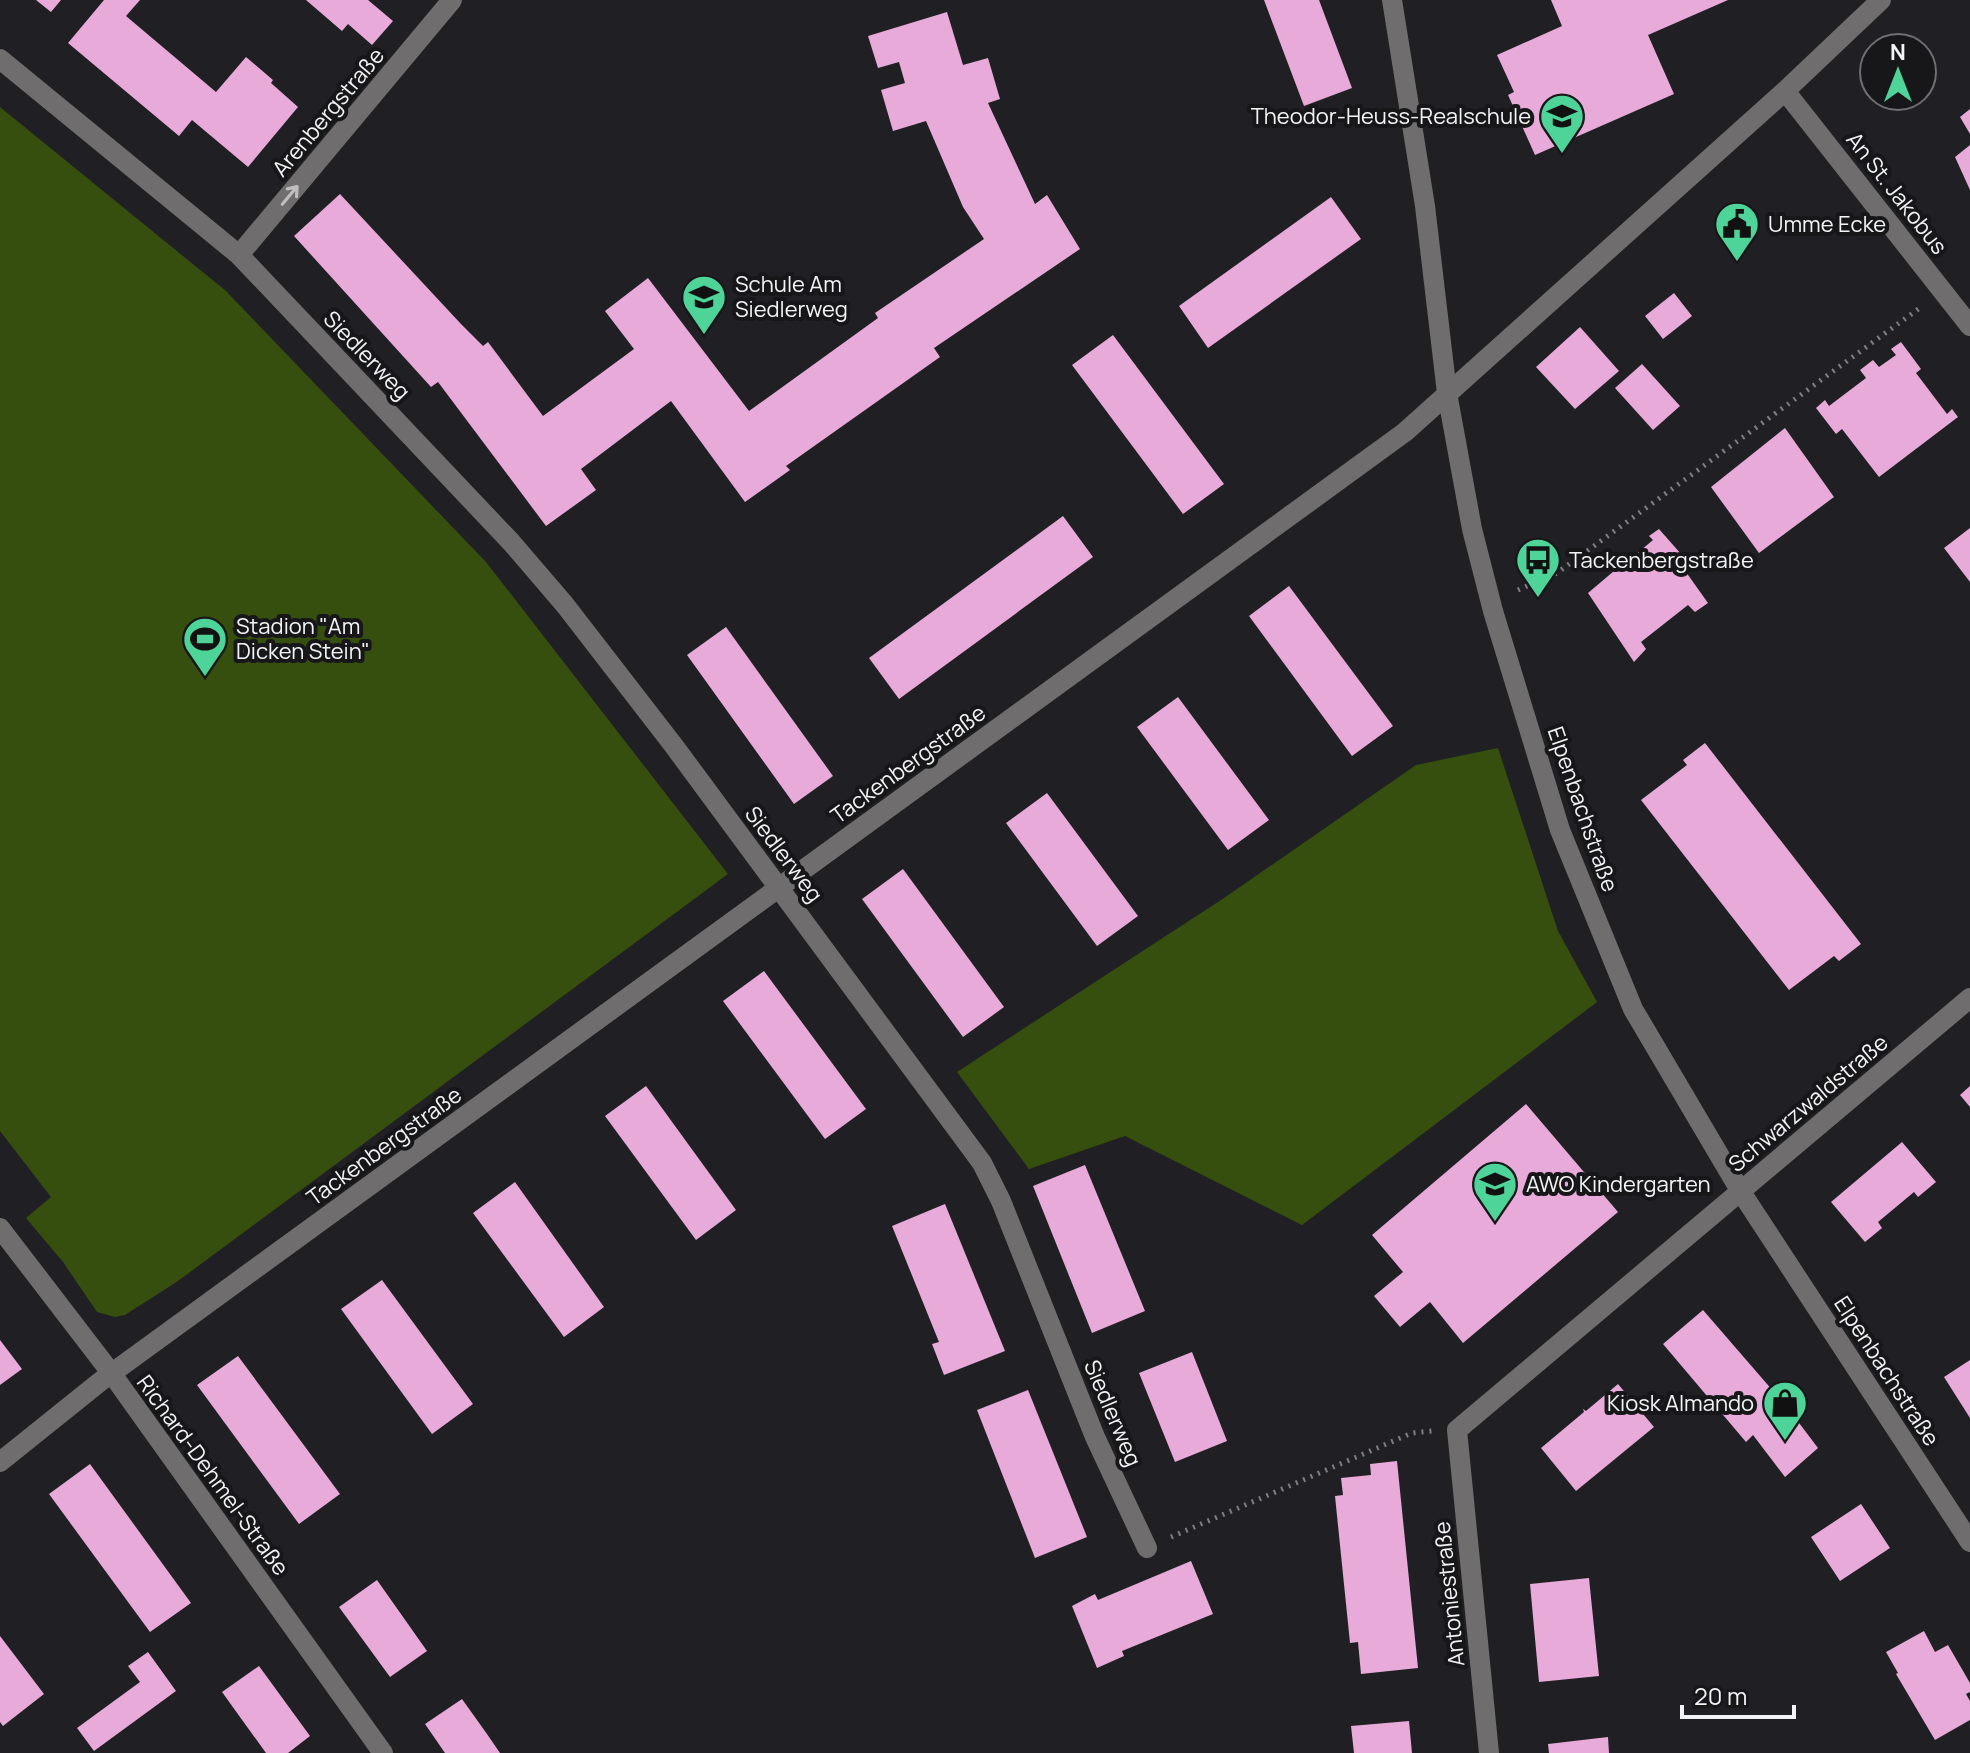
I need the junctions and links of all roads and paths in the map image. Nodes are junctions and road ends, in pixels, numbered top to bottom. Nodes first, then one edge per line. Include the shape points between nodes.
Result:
1 (452, 0) edge
2 (1392, 0) edge
3 (1881, 0) edge
4 (0, 59) edge
5 (1785, 91) junction
6 (239, 255) junction
7 (1943, 291) junction
8 (1970, 326) edge
9 (1447, 393) junction
10 (1491, 602) junction
11 (778, 888) junction
12 (1970, 998) edge
13 (1741, 1192) junction
14 (0, 1228) edge
15 (112, 1374) junction
16 (1457, 1430) junction
17 (0, 1462) edge
18 (1970, 1542) edge
19 (1147, 1548) joint
20 (383, 1753) edge
21 (1489, 1753) edge

6 -> 1 street, Arenbergstraße
2 - 9 street, Elpenbachstraße via 1425,206
3 - 5 street, Tackenbergstraße
4 - 6 street, Siedlerweg
5 - 7 street, An St. Jakobus
5 - 9 street, Tackenbergstraße
6 - 11 street, Siedlerweg via 565,605
7 - 8 street, An St. Jakobus
7 - 10 path via 1557,573
9 - 10 street, Elpenbachstraße
9 - 11 street, Tackenbergstraße via 1405,432
10 - 13 street, Elpenbachstraße via 1560,830 1633,1009
11 - 15 street, Tackenbergstraße
11 - 19 street, Siedlerweg via 982,1163 1095,1437
12 - 13 street, Schwarzwaldstraße
13 - 16 street, Schwarzwaldstraße
13 - 18 street, Elpenbachstraße
14 - 15 street, Richard-Dehmel-Straße
15 - 17 street, Tackenbergstraße
15 - 20 street, Richard-Dehmel-Straße
16 - 19 path via 1412,1433
16 - 21 street, Antoniestraße

